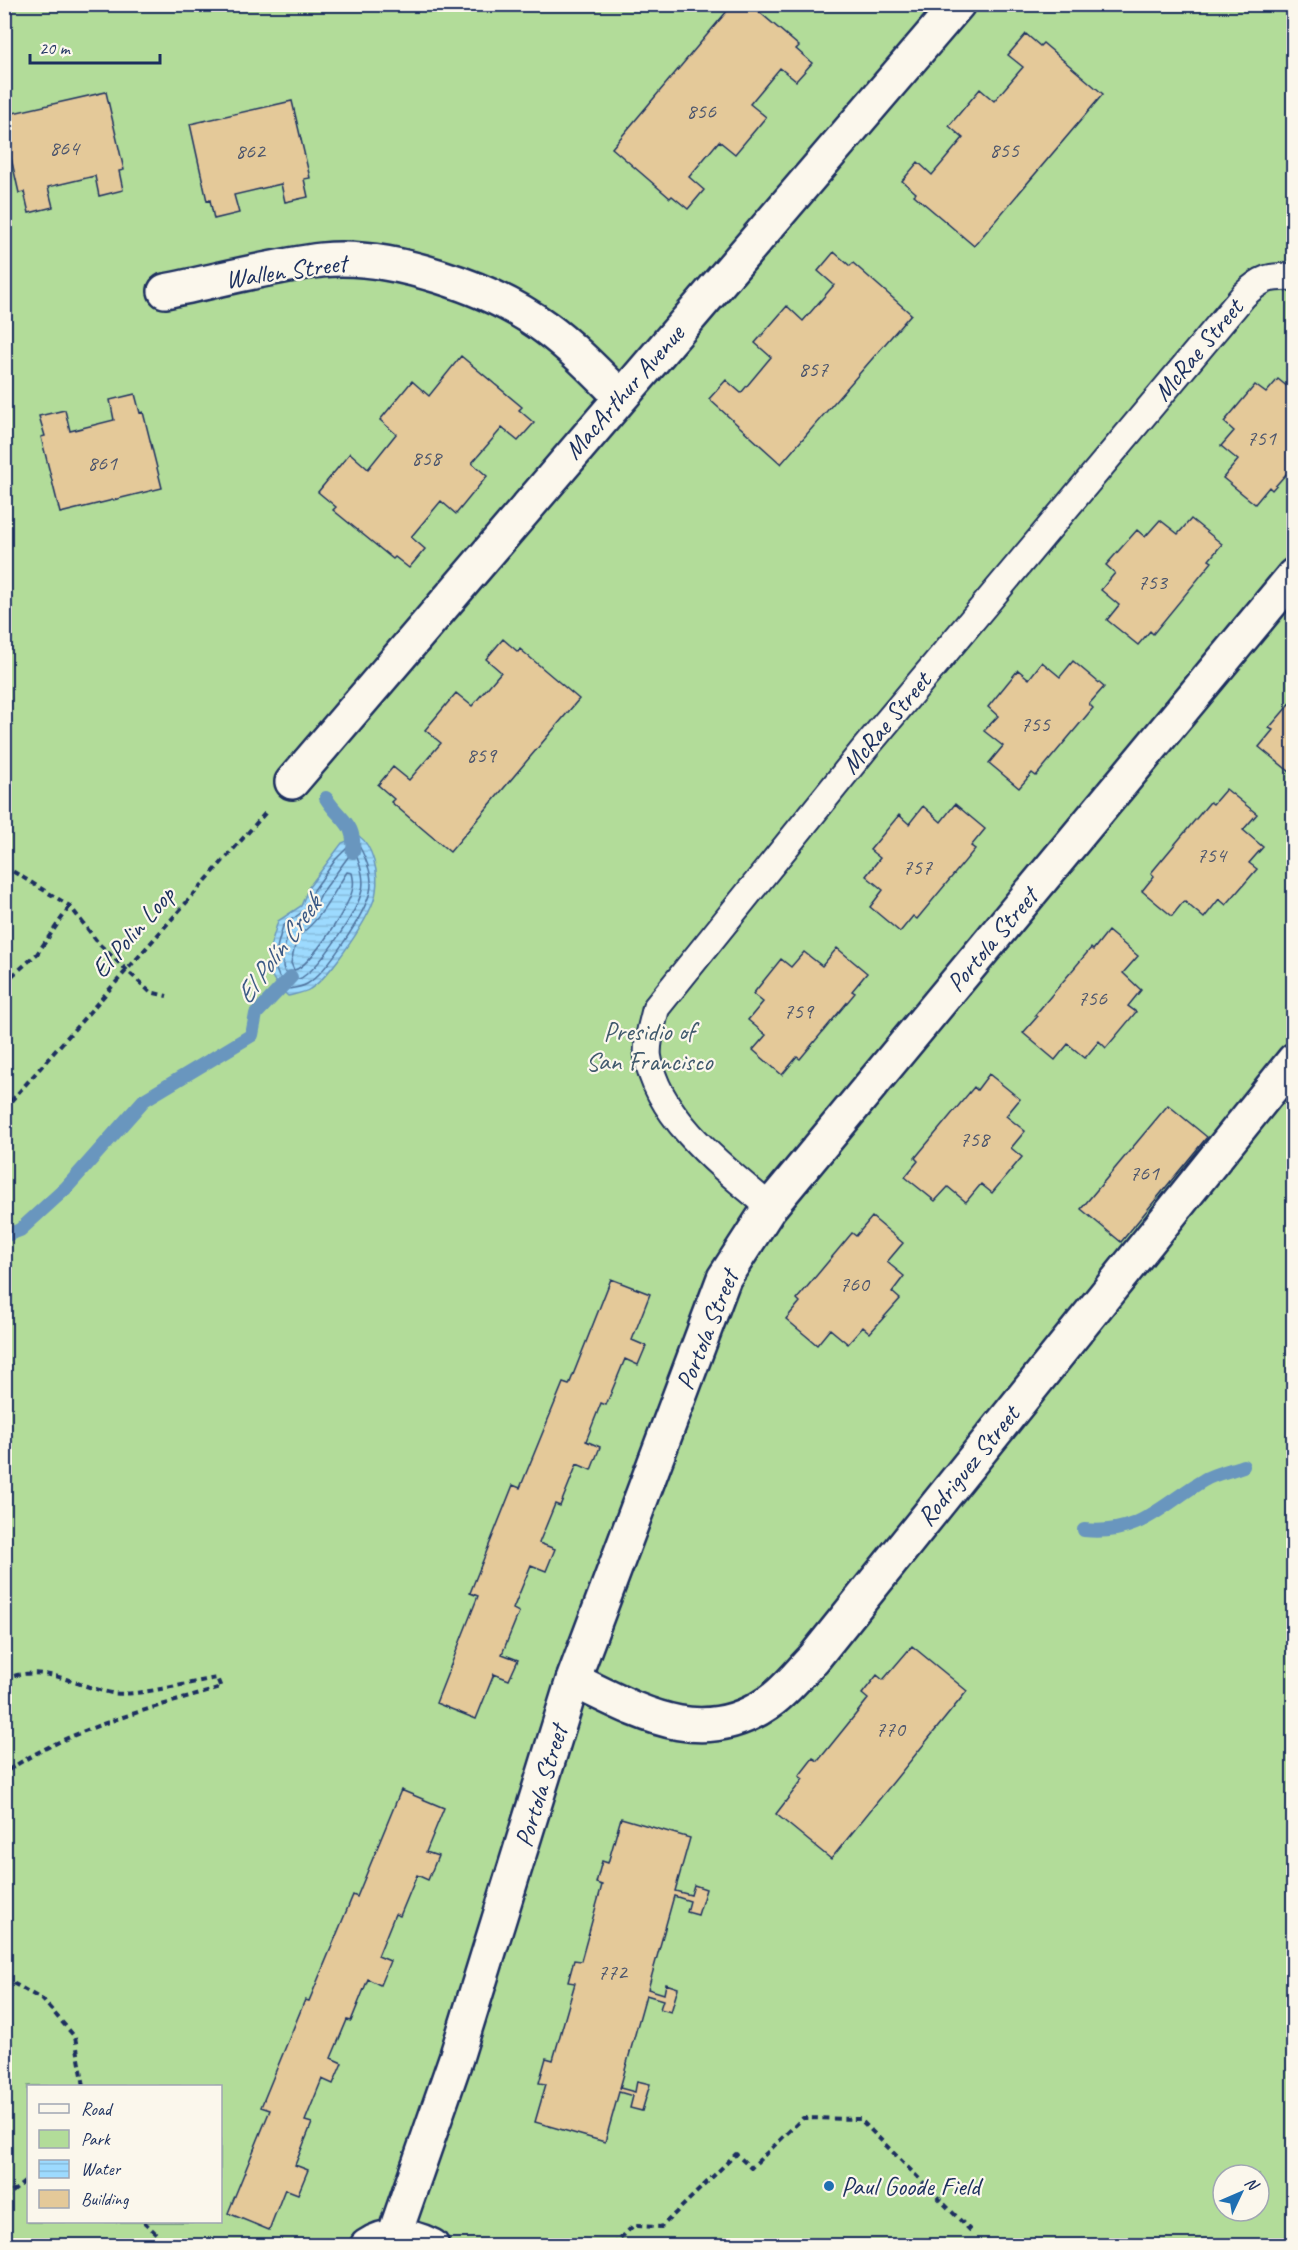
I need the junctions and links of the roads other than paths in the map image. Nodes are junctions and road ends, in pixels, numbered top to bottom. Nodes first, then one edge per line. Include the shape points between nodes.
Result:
1 (958, 4) edge
2 (1293, 277) edge
3 (165, 291) dead end
4 (620, 396) junction
5 (1293, 575) edge
6 (292, 782) road end
7 (1293, 1060) edge
8 (770, 1207) junction
9 (573, 1680) junction
10 (380, 2241) edge
11 (432, 2246) edge

1 - 4 street, MacArthur Avenue
2 - 8 lane, McRae Street via 1259,280 1244,294 866,747 656,1008 648,1056 666,1105 715,1161
3 - 4 street, Wallen Street via 323,260 360,261 439,274 544,327
4 - 6 street, MacArthur Avenue
5 - 8 street, Portola Street
7 - 9 street, Rodriguez Street via 814,1658 769,1703 731,1723 680,1724 640,1712
8 - 9 street, Portola Street via 724,1278
9 - 10 street, Portola Street via 456,2058
10 - 11 street, Portola Street via 414,2238

